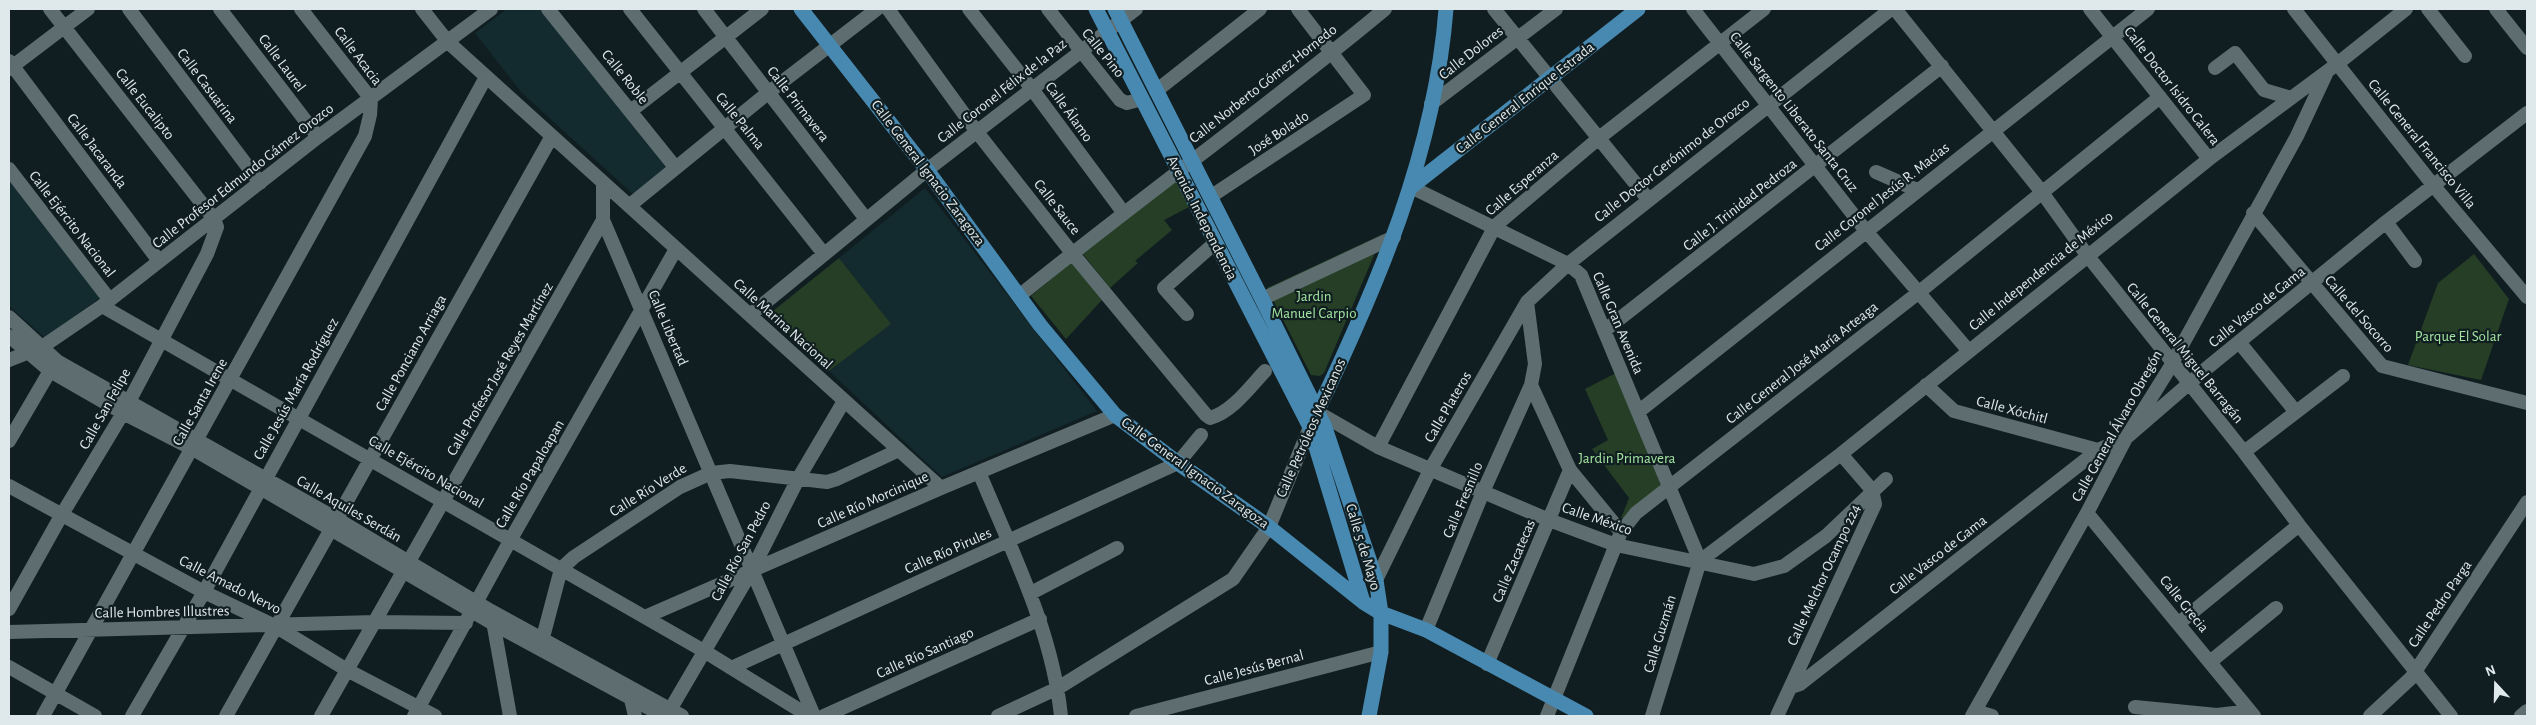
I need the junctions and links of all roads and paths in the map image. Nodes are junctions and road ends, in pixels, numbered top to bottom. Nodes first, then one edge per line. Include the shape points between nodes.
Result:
1 (50, 9) edge
2 (88, 9) edge
3 (129, 9) edge
4 (220, 9) edge
5 (301, 9) edge
6 (422, 9) edge
7 (491, 9) edge
8 (548, 9) edge
9 (630, 9) edge
10 (704, 9) edge
11 (762, 9) edge
12 (801, 9) edge
13 (878, 9) edge
14 (888, 9) edge
15 (970, 9) edge
16 (1048, 9) edge
17 (1096, 9) edge
18 (1136, 9) edge
19 (1260, 9) edge
20 (1298, 9) edge
21 (1385, 9) edge
22 (1446, 9) edge
23 (1494, 9) edge
24 (1556, 9) edge
25 (1638, 9) edge
26 (1693, 9) edge
27 (1764, 9) edge
28 (1893, 9) edge
29 (2090, 9) edge
30 (2148, 9) edge
31 (2294, 9) edge
32 (2406, 9) edge
33 (2428, 9) edge
34 (2502, 11) edge
35 (1118, 15) edge
36 (64, 27) junction
37 (1108, 30) junction
38 (725, 36) junction
39 (1518, 37) junction
40 (2112, 37) junction
41 (448, 42) junction
42 (1720, 44) junction
43 (830, 45) junction
44 (2527, 48) edge
45 (1080, 51) junction
46 (1332, 53) junction
47 (2465, 56) dead end
48 (10, 65) edge
49 (1942, 66) junction
50 (2215, 68) dead end
51 (2332, 68) junction
52 (679, 72) junction
53 (486, 77) junction
54 (1550, 78) junction
55 (1032, 89) junction
56 (1156, 91) junction
57 (769, 92) junction
58 (2160, 97) junction
59 (1142, 99) junction
60 (371, 100) junction
61 (2286, 102) junction
62 (1431, 104) junction
63 (1769, 106) junction
64 (632, 110) junction
65 (2527, 113) edge
66 (725, 127) junction
67 (1992, 131) junction
68 (977, 132) junction
69 (552, 136) junction
70 (318, 137) junction
71 (1599, 138) junction
72 (2209, 159) junction
73 (1190, 161) junction
74 (1817, 166) junction
75 (676, 167) junction
76 (9, 169) edge
77 (927, 170) junction
78 (1178, 171) junction
79 (1876, 172) dead end
80 (260, 183) junction
81 (603, 185) junction
82 (2433, 185) junction
83 (1411, 187) junction
84 (1917, 190) junction
85 (2041, 191) junction
86 (1210, 197) junction
87 (1648, 199) junction
88 (629, 206) junction
89 (1123, 212) junction
90 (2253, 213) junction
91 (214, 219) junction
92 (866, 219) junction
93 (603, 220) junction
94 (2386, 222) junction
95 (1495, 226) junction
96 (1866, 230) junction
97 (1394, 238) junction
98 (1215, 243) junction
99 (676, 249) junction
100 (1072, 253) junction
101 (824, 254) junction
102 (2087, 255) junction
103 (159, 261) junction
104 (2415, 261) dead end
105 (1568, 264) junction
106 (2312, 284) junction
107 (1918, 293) junction
108 (1019, 296) junction
109 (2527, 297) edge
110 (1262, 299) junction
111 (106, 302) junction
112 (1527, 302) junction
113 (642, 308) junction
114 (1187, 314) dead end
115 (750, 315) junction
116 (9, 317) edge
117 (1604, 331) junction
118 (9, 336) edge
119 (160, 339) junction
120 (2239, 342) junction
121 (42, 347) junction
122 (1968, 350) junction
123 (29, 353) junction
124 (9, 360) edge
125 (2172, 362) junction
126 (53, 366) junction
127 (1265, 370) dead end
128 (2343, 376) dead end
129 (231, 381) junction
130 (2189, 383) junction
131 (1531, 384) junction
132 (1926, 385) junction
133 (844, 401) junction
134 (2527, 403) edge
135 (126, 408) junction
136 (1317, 412) junction
137 (1638, 412) junction
138 (2296, 412) junction
139 (1115, 415) junction
140 (298, 418) junction
141 (1310, 426) junction
142 (1202, 435) dead end
143 (2126, 438) junction
144 (9, 441) edge
145 (195, 444) junction
146 (1378, 447) junction
147 (899, 450) junction
148 (2098, 450) junction
149 (2244, 452) junction
150 (1841, 454) junction
151 (371, 459) junction
152 (1178, 463) junction
153 (1430, 470) junction
154 (1570, 470) junction
155 (979, 472) junction
156 (711, 473) junction
157 (798, 479) junction
158 (1886, 480) dead end
159 (262, 483) junction
160 (9, 486) edge
161 (1668, 487) junction
162 (941, 488) junction
163 (1872, 490) junction
164 (1483, 492) junction
165 (444, 502) junction
166 (2527, 502) edge
167 (2087, 513) junction
168 (61, 516) junction
169 (1549, 520) junction
170 (334, 523) junction
171 (2298, 525) junction
172 (1269, 527) junction
173 (511, 539) junction
174 (1619, 539) junction
175 (1007, 542) junction
176 (1117, 548) dead end
177 (134, 553) junction
178 (1700, 562) junction
179 (406, 566) junction
180 (561, 568) junction
181 (752, 570) junction
182 (1376, 580) junction
183 (204, 592) junction
184 (1031, 593) junction
185 (1363, 602) junction
186 (2276, 608) dead end
187 (9, 609) edge
188 (472, 612) junction
189 (1381, 613) junction
190 (492, 617) junction
191 (645, 617) junction
192 (1040, 620) junction
193 (375, 622) junction
194 (2179, 623) junction
195 (276, 626) junction
196 (183, 627) junction
197 (91, 630) junction
198 (1426, 630) junction
199 (9, 632) edge
200 (541, 643) junction
201 (783, 644) junction
202 (704, 651) junction
203 (1381, 652) junction
204 (2210, 662) junction
205 (1487, 664) junction
206 (9, 667) edge
207 (731, 668) junction
208 (347, 670) junction
209 (2415, 671) junction
210 (1791, 687) junction
211 (1058, 688) junction
212 (630, 693) junction
213 (55, 694) junction
214 (1554, 699) junction
215 (2135, 707) dead end
216 (2527, 711) edge
217 (417, 712) edge
218 (2252, 713) edge
219 (671, 714) edge
220 (1974, 714) edge
221 (43, 716) edge
222 (95, 716) edge
223 (132, 716) edge
224 (226, 716) edge
225 (321, 716) edge
226 (435, 716) edge
227 (510, 716) edge
228 (635, 716) edge
229 (809, 716) edge
230 (814, 716) edge
231 (824, 716) edge
232 (1001, 716) edge
233 (1061, 716) edge
234 (1136, 716) edge
235 (1369, 716) edge
236 (1547, 716) edge
237 (1586, 716) edge
238 (1652, 716) edge
239 (1777, 716) edge
240 (1992, 716) edge
241 (2370, 716) edge
242 (2452, 716) edge
243 (2521, 716) edge

1 - 36 street, Calle Eucalipto
2 - 36 street
3 - 80 street, Calle Casuarina
4 - 70 street, Calle Laurel
5 - 60 street, Calle Acacia
6 - 41 street
7 - 41 street, Calle Profesor Edmundo Gámez Orozco
8 - 64 street, Calle Roble
9 - 52 street, Calle Palma
10 - 38 street, Calle Primavera
11 - 38 street
12 - 43 main road, Calle General Ignacio Zaragoza
13 - 43 street
14 - 68 street, Calle Sauce
15 - 55 street, Calle Álamo
16 - 45 street, Calle Pino
17 - 37 main road, Avenida Independencia
18 - 35 street, Calle Coronel Félix de la Paz
19 - 56 street
20 - 46 street
21 - 46 street, Calle Norberto Gómez Hornedo
22 - 62 main road, Calle Petróleos Mexicanos via 1442,55
23 - 39 street
24 - 39 street, Calle Dolores
25 - 54 main road, Calle General Enrique Estrada
26 - 42 street, Calle Sargento Liberato Santa Cruz
27 - 42 street, Calle Esperanza
28 - 49 street, Calle General Miguel Barragán
28 - 63 street, Calle Doctor Gerónimo de Orozco
29 - 40 street, Calle Doctor Isidro Calera
30 - 40 street, Calle Coronel Jesús R. Macías
31 - 51 street, Calle General Francisco Villa
32 - 51 street, Calle Independencia de México
33 - 47 street
34 - 44 street
35 - 37 street, Calle Coronel Félix de la Paz
35 - 56 main road, Avenida Independencia
36 - 48 street
36 - 91 street, Calle Eucalipto
37 - 45 street, Calle Coronel Félix de la Paz
37 - 59 main road, Avenida Independencia
38 - 52 street
38 - 57 street, Calle Primavera
39 - 54 street
39 - 62 street, Calle Dolores
40 - 58 street, Calle Doctor Isidro Calera
40 - 67 street, Calle Coronel Jesús R. Macías
41 - 53 street
41 - 60 street, Calle Profesor Edmundo Gámez Orozco
42 - 63 street, Calle Sargento Liberato Santa Cruz
42 - 71 street, Calle Esperanza
43 - 57 street
43 - 77 main road, Calle General Ignacio Zaragoza
45 - 55 street, Calle Coronel Félix de la Paz
45 - 59 street, Calle Pino via 1120,100
46 - 73 street, Calle Norberto Gómez Hornedo
46 - 86 street, José Bolado via 1364,95
48 - 103 street, Calle Jacaranda
49 - 67 street, Calle General Miguel Barragán
49 - 74 street, Calle J. Trinidad Pedroza
50 - 61 street via 2235,53 2264,90
51 - 61 street, Calle Independencia de México
51 - 82 street, Calle General Francisco Villa
51 - 90 street, Calle General Álvaro Obregón
52 - 64 street
52 - 66 street, Calle Palma
53 - 69 street
53 - 140 street, Calle Jesús María Rodríguez
54 - 71 street
54 - 83 main road, Calle General Enrique Estrada
55 - 68 street, Calle Coronel Félix de la Paz
55 - 89 street, Calle Álamo
56 - 73 main road, Avenida Independencia
57 - 66 street
57 - 92 street, Calle Primavera
58 - 72 street, Calle Doctor Isidro Calera
58 - 85 street, Calle General José María Arteaga
59 - 78 main road, Avenida Independencia
60 - 70 street, Calle Profesor Edmundo Gámez Orozco
60 - 129 street, Calle Santa Irene via 365,136
61 - 72 street, Calle Independencia de México
62 - 83 main road, Calle Petróleos Mexicanos
63 - 74 street, Calle Sargento Liberato Santa Cruz
63 - 87 street, Calle Doctor Gerónimo de Orozco
64 - 75 street, Calle Roble
65 - 82 street, Calle Vasco de Gama
66 - 75 street
66 - 101 street, Calle Palma
67 - 84 street, Calle Coronel Jesús R. Macías
67 - 85 street, Calle General Miguel Barragán
68 - 77 street, Calle Coronel Félix de la Paz
68 - 100 street, Calle Sauce
69 - 81 street
69 - 151 street, Calle Ponciano Arriaga
70 - 80 street, Calle Profesor Edmundo Gámez Orozco
71 - 87 street
71 - 95 street, Calle Esperanza
72 - 102 street, Calle Independencia de México
73 - 78 street, Calle Norberto Gómez Hornedo
73 - 86 main road, Avenida Independencia
74 - 96 street, Calle Sargento Liberato Santa Cruz
74 - 117 street, Calle J. Trinidad Pedroza
75 - 88 street
76 - 111 street, Calle Ejército Nacional
77 - 92 street, Calle Coronel Félix de la Paz
77 - 108 main road, Calle General Ignacio Zaragoza
78 - 89 street, Calle Norberto Gómez Hornedo
78 - 98 main road, Avenida Independencia
79 - 84 street
80 - 91 street, Calle Profesor Edmundo Gámez Orozco
81 - 88 street, Calle Marina Nacional
81 - 93 street, Calle Libertad
82 - 94 street, Calle Vasco de Gama
82 - 109 street, Calle General Francisco Villa
83 - 95 street, Calle Gran Avenida
83 - 97 main road, Calle Petróleos Mexicanos
84 - 96 street, Calle Coronel Jesús R. Macías
85 - 102 street, Calle General Miguel Barragán
85 - 107 street, Calle General José María Arteaga
86 - 110 main road, Avenida Independencia
87 - 105 street, Calle Doctor Gerónimo de Orozco
88 - 99 street, Calle Marina Nacional
89 - 100 street, Calle Norberto Gómez Hornedo
90 - 106 street, Calle del Socorro
90 - 125 street, Calle General Álvaro Obregón
91 - 103 street, Calle Profesor Edmundo Gámez Orozco
91 - 119 street, Calle San Felipe via 217,227 215,236
92 - 101 street, Calle Coronel Félix de la Paz
93 - 113 street, Calle Libertad
93 - 165 street, Calle Profesor José Reyes Martínez
94 - 104 street
94 - 106 street, Calle Vasco de Gama
95 - 105 street, Calle Gran Avenida
95 - 146 street, Calle Esperanza
96 - 107 street, Calle Sargento Liberato Santa Cruz
96 - 137 street, Calle Coronel Jesús R. Macías
97 - 110 street
97 - 136 main road, Calle Petróleos Mexicanos
98 - 114 street via 1164,288
98 - 141 main road, Avenida Independencia
99 - 113 street, Calle Río Papaloapan
99 - 115 street, Calle Marina Nacional
100 - 108 street, Calle Norberto Gómez Hornedo
100 - 127 street, Calle Sauce via 1210,418 1237,401
101 - 115 street, Calle Coronel Félix de la Paz
102 - 122 street, Calle Independencia de México
102 - 125 street, Calle General Miguel Barragán
103 - 111 street, Calle Profesor Edmundo Gámez Orozco
105 - 112 street, Calle Plateros
105 - 117 street, Calle Gran Avenida via 1581,275
106 - 120 street, Calle Vasco de Gama
106 - 134 street, Calle del Socorro via 2382,366
107 - 122 street, Calle Sargento Liberato Santa Cruz
107 - 161 street, Calle General José María Arteaga
108 - 139 main road, Calle General Ignacio Zaragoza
110 - 136 main road, Avenida Independencia
111 - 119 street, Calle Ejército Nacional
111 - 121 street, Calle Profesor Edmundo Gámez Orozco
112 - 131 street, Calle Fresnillo via 1536,364
112 - 153 street, Calle Plateros
113 - 156 street, Calle Libertad
113 - 173 street, Calle Río Papaloapan
115 - 133 street, Calle Marina Nacional
116 - 121 street, Calle Aquiles Serdán
117 - 137 street, Calle Gran Avenida
118 - 123 street, Calle Aquiles Serdán
119 - 129 street, Calle Ejército Nacional
119 - 135 street, Calle San Felipe
120 - 130 street, Calle Vasco de Gama
120 - 138 street
121 - 123 street, Calle Profesor Edmundo Gámez Orozco
121 - 126 street, Calle Aquiles Serdán
122 - 132 street, Calle Independencia de México
123 - 124 street, Calle Profesor Edmundo Gámez Orozco
123 - 126 street, Calle Aquiles Serdán
125 - 130 street, Calle General Miguel Barragán
125 - 143 street, Calle General Álvaro Obregón
126 - 135 street, Calle Aquiles Serdán
126 - 144 street
128 - 138 street
129 - 140 street, Calle Ejército Nacional
129 - 145 street, Calle Santa Irene
130 - 143 street, Calle Vasco de Gama
130 - 149 street, Calle General Miguel Barragán
131 - 154 street
131 - 164 street, Calle Fresnillo
132 - 148 street, Calle Xóchitl via 1954,412
132 - 150 street, Calle Independencia de México
133 - 147 street, Calle Marina Nacional
133 - 157 street, Calle Río San Pedro
135 - 145 street, Calle Aquiles Serdán
135 - 168 street, Calle San Felipe
136 - 141 main road, Calle Petróleos Mexicanos
136 - 146 street, Calle México
136 - 182 main road, Calle 5 de Mayo
137 - 161 street, Calle Gran Avenida
138 - 149 street
139 - 152 main road, Calle General Ignacio Zaragoza
139 - 155 street, Calle Río Morcinique
140 - 151 street, Calle Ejército Nacional
140 - 159 street, Calle Jesús María Rodríguez
141 - 172 street, Calle Petróleos Mexicanos
141 - 185 main road, Calle 5 de Mayo
142 - 152 street
143 - 148 street, Calle Vasco de Gama
143 - 167 street, Calle General Álvaro Obregón
145 - 159 street, Calle Aquiles Serdán
145 - 177 street, Calle Santa Irene
146 - 153 street, Calle México
147 - 157 street, Calle Río Verde via 837,480
147 - 162 street, Calle Marina Nacional
148 - 210 street, Calle Vasco de Gama via 1800,684
149 - 171 street, Calle General Miguel Barragán
150 - 163 street, Calle Melchor Ocampo 224
150 - 178 street, Calle Independencia de México
151 - 165 street, Calle Ejército Nacional
151 - 170 street, Calle Ponciano Arriaga
152 - 172 main road, Calle General Ignacio Zaragoza
152 - 175 street, Calle Río Pirules
153 - 164 street, Calle México
153 - 182 street, Calle Plateros
154 - 169 street, Calle Zacatecas
154 - 174 street
155 - 162 street, Calle Río Morcinique
155 - 175 street
156 - 157 street, Calle Río Verde via 730,471
156 - 180 street, Calle Río Verde via 680,487
156 - 181 street, Calle Libertad
157 - 181 street, Calle Río San Pedro
158 - 163 street, Calle México
159 - 170 street, Calle Aquiles Serdán
159 - 183 street, Calle Jesús María Rodríguez
160 - 168 street, Calle Amado Nervo
161 - 174 street, Calle General José María Arteaga via 1636,513
161 - 178 street, Calle Gran Avenida
162 - 181 street, Calle Río Morcinique
163 - 178 street, Calle México via 1826,536 1784,566 1754,574
163 - 210 street, Calle Melchor Ocampo 224 via 1875,504
164 - 169 street, Calle México
164 - 198 street, Calle Fresnillo
165 - 173 street, Calle Ejército Nacional
165 - 179 street, Calle Profesor José Reyes Martínez
166 - 209 street, Calle Pedro Parga
167 - 194 street, Calle Grecia
167 - 220 street, Calle General Álvaro Obregón
168 - 177 street, Calle Amado Nervo
168 - 187 street, Calle San Felipe
169 - 174 street, Calle México
169 - 205 street, Calle Zacatecas
170 - 179 street, Calle Aquiles Serdán
170 - 195 street, Calle Ponciano Arriaga
171 - 194 street
171 - 209 street, Calle General Miguel Barragán
172 - 185 main road, Calle General Ignacio Zaragoza
172 - 211 street, Calle Petróleos Mexicanos via 1233,579
173 - 180 street, Calle Ejército Nacional
173 - 188 street, Calle Río Papaloapan
174 - 178 street, Calle México
174 - 214 street, Calle General José María Arteaga
175 - 184 street
175 - 201 street, Calle Río Pirules
176 - 184 street
177 - 183 street, Calle Amado Nervo
177 - 197 street, Calle Santa Irene
178 - 238 street, Calle Guzmán
179 - 188 street, Calle Aquiles Serdán
179 - 193 street, Calle Profesor José Reyes Martínez
180 - 191 street, Calle Ejército Nacional
180 - 200 street
181 - 191 street, Calle Río Morcinique
181 - 201 street, Calle Libertad
181 - 202 street, Calle Río San Pedro
182 - 189 main road, Calle 5 de Mayo
183 - 195 street, Calle Amado Nervo
183 - 196 street, Calle Jesús María Rodríguez
184 - 192 street
185 - 189 main road, Calle General Ignacio Zaragoza
186 - 204 street
188 - 190 street, Calle Aquiles Serdán
188 - 193 street, Calle Hombres Illustres
188 - 217 street, Calle Río Papaloapan
189 - 198 main road, Calle General Ignacio Zaragoza
189 - 203 main road, Calle 5 de Mayo
190 - 200 street, Calle Aquiles Serdán
190 - 227 street
191 - 202 street, Calle Ejército Nacional
192 - 211 street
192 - 231 street, Calle Río Santiago
193 - 195 street, Calle Hombres Illustres
193 - 208 street, Calle Profesor José Reyes Martínez
194 - 204 street, Calle Grecia
195 - 196 street, Calle Hombres Illustres
195 - 208 street, Calle Amado Nervo
195 - 224 street, Calle Ponciano Arriaga
196 - 197 street, Calle Hombres Illustres
196 - 223 street, Calle Jesús María Rodríguez
197 - 199 street, Calle Hombres Illustres
197 - 213 street, Calle Santa Irene
198 - 205 main road, Calle General Ignacio Zaragoza
200 - 212 street, Calle Aquiles Serdán
201 - 207 street, Calle Río Pirules
201 - 230 street, Calle Libertad
202 - 207 street, Calle Ejército Nacional
202 - 219 street, Calle Río San Pedro
203 - 234 street, Calle Jesús Bernal
203 - 235 main road, Calle 5 de Mayo
204 - 218 street, Calle Grecia
205 - 214 main road, Calle General Ignacio Zaragoza
206 - 213 street
207 - 229 street, Calle Ejército Nacional
208 - 217 street, Calle Amado Nervo
208 - 225 street, Calle Profesor José Reyes Martínez
209 - 241 street, Calle Pedro Parga
209 - 242 street, Calle General Miguel Barragán
210 - 239 street, Calle Melchor Ocampo 224
211 - 232 street, Calle Petróleos Mexicanos
211 - 233 street
212 - 219 street, Calle Aquiles Serdán
212 - 228 street
213 - 221 street, Calle Santa Irene
213 - 222 street
214 - 236 street, Calle General José María Arteaga
214 - 237 main road, Calle General Ignacio Zaragoza
215 - 218 street via 2217,715
216 - 243 street
217 - 226 street, Calle Amado Nervo
220 - 240 street

